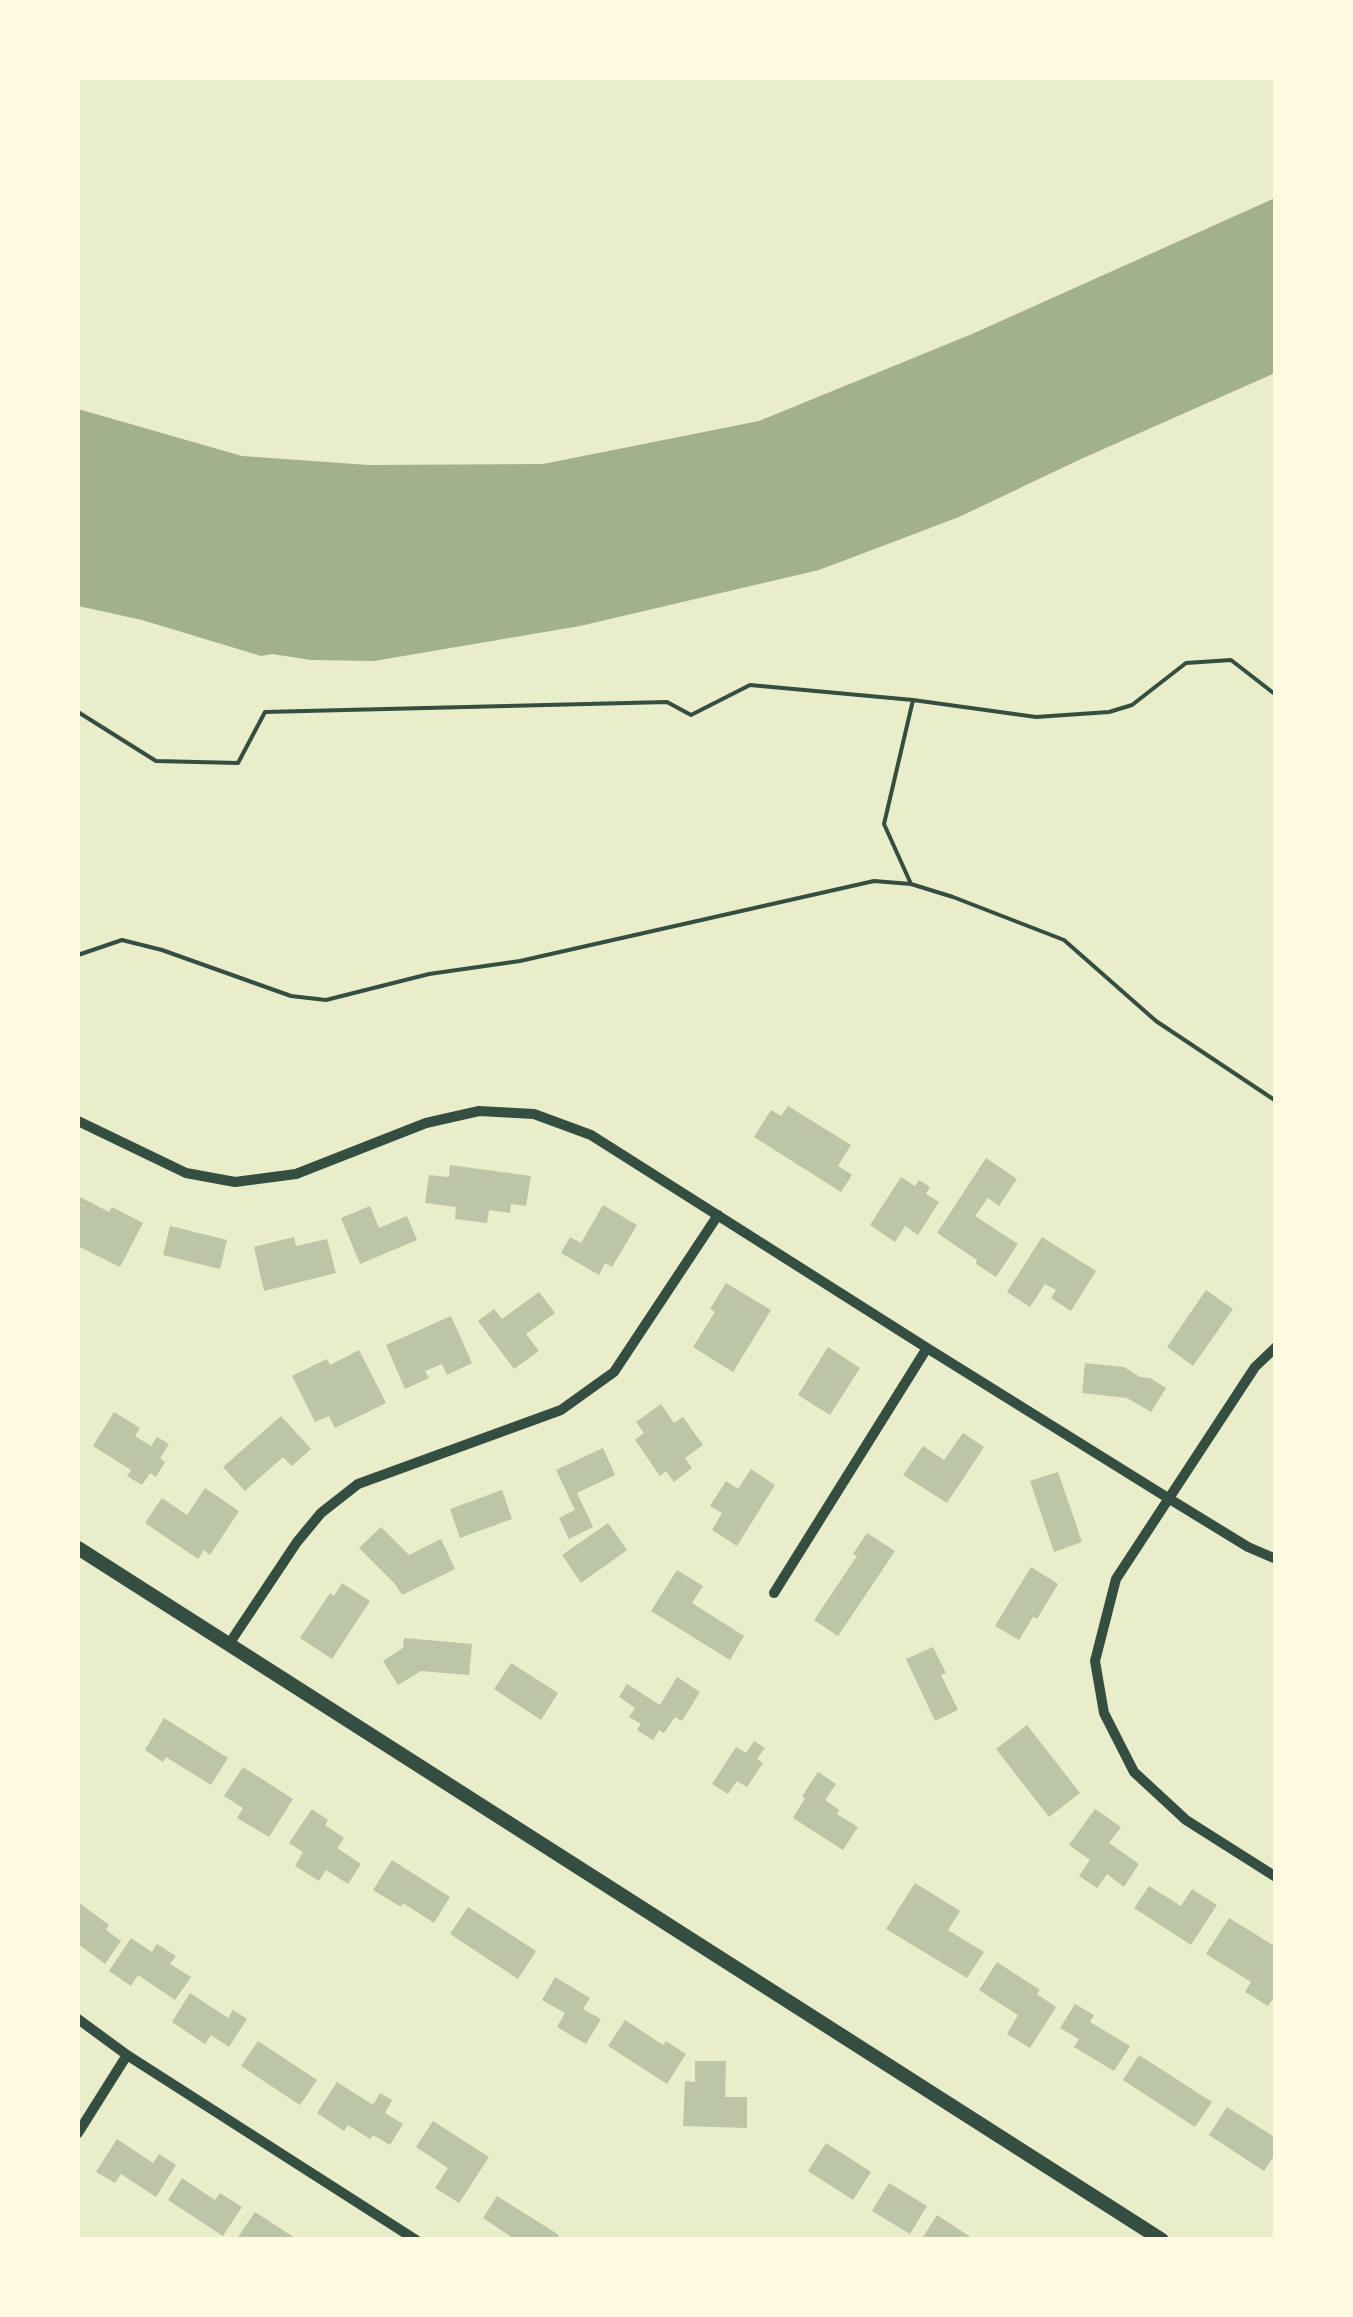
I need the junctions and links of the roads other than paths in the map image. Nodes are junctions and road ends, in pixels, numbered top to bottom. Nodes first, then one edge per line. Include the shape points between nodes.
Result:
1 (78, 1121) edge
2 (718, 1214) junction
3 (1276, 1347) edge
4 (927, 1348) junction
5 (1168, 1498) junction
6 (78, 1548) edge
7 (1276, 1559) edge
8 (774, 1593) dead end
9 (230, 1644) junction
10 (1276, 1876) edge
11 (78, 2019) edge
12 (127, 2054) junction
13 (78, 2133) edge
14 (416, 2240) edge
15 (1162, 2240) edge

1 - 2 street via 186,1173 235,1182 296,1174 461,1115 534,1114 591,1135
2 - 4 street
2 - 9 street via 614,1372 562,1410 358,1484 297,1542
3 - 5 street via 1255,1367
4 - 5 street
4 - 8 street
5 - 7 street
5 - 10 street via 1116,1579 1095,1661 1104,1713 1134,1772 1186,1820
6 - 9 street
9 - 15 street
11 - 12 street
12 - 13 street
12 - 14 street

